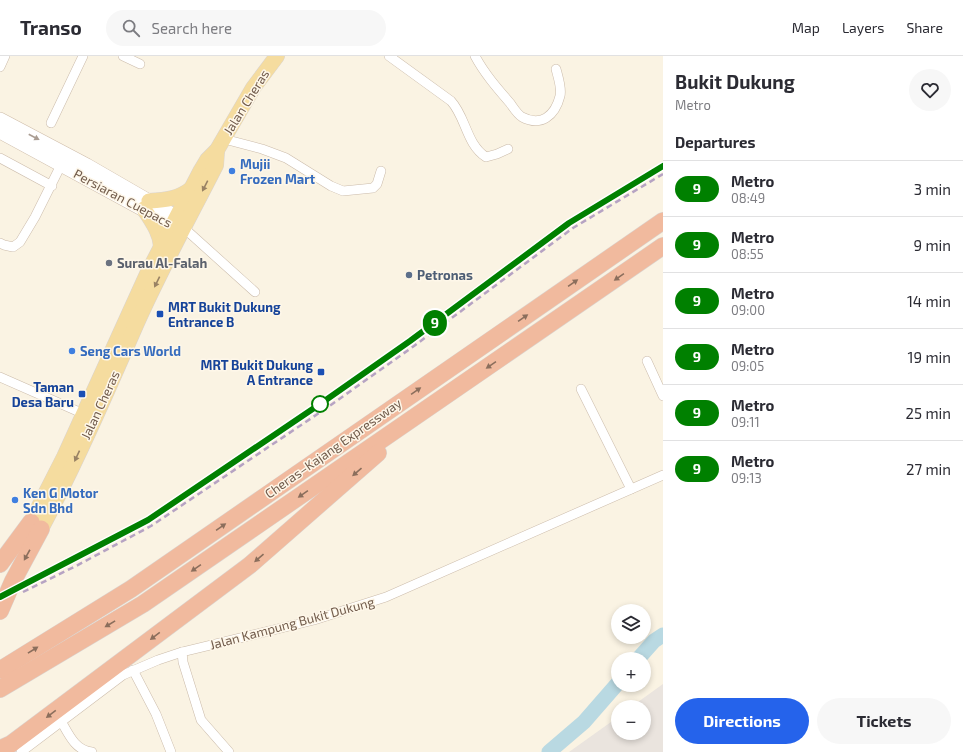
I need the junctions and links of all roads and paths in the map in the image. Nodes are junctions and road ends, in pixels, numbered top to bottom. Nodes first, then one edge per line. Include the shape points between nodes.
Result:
1 (5, 56) edge
2 (84, 56) edge
3 (123, 56) edge
4 (277, 56) edge
5 (389, 56) edge
6 (475, 56) edge
7 (140, 64) dead end
8 (0, 67) edge
9 (556, 69) dead end
10 (0, 119) edge
11 (51, 123) dead end
12 (0, 132) edge
13 (220, 144) junction
14 (508, 149) dead end
15 (0, 158) edge
16 (61, 165) junction
17 (382, 171) dead end
18 (52, 186) junction
19 (192, 188) junction
20 (147, 205) junction
21 (663, 221) edge
22 (178, 223) junction
23 (0, 244) edge
24 (161, 246) junction
25 (663, 246) edge
26 (255, 292) dead end
27 (647, 361) dead end
28 (0, 377) edge
29 (581, 389) dead end
30 (663, 396) edge
31 (439, 401) junction
32 (84, 414) junction
33 (663, 475) edge
34 (630, 489) junction
35 (36, 525) junction
36 (0, 564) edge
37 (0, 611) edge
38 (182, 652) junction
39 (0, 670) edge
40 (133, 670) junction
41 (0, 689) edge
42 (61, 721) junction
43 (0, 749) edge
44 (22, 752) edge
45 (92, 752) edge
46 (171, 752) edge
47 (229, 752) edge

1 - 8 street
2 - 11 street
3 - 7 street
4 - 13 main road, Jalan Cheras via 253,88
5 - 14 street via 456,107 475,147 482,155 486,157
6 - 9 street via 520,116 532,120 543,120 552,114 561,96
10 -> 20 street, Persiaran Cuepacs
12 - 16 street, Persiaran Cuepacs
13 - 17 street via 238,143 286,158 343,191 373,188
13 - 19 main road, Jalan Cheras via 207,160
13 -> 22 main road, Jalan Cheras via 216,165
15 - 18 street
16 - 18 street
16 - 20 street, Persiaran Cuepacs
18 - 23 street via 20,242 13,247
19 - 20 main road via 175,198
19 - 22 main road, Jalan Cheras
20 - 22 street, Persiaran Cuepacs
20 - 24 main road
39 -> 21 highway, Cheras–Kajang Expressway via 131,589
22 - 24 main road, Jalan Cheras
22 - 26 street
22 -> 35 main road, Jalan Cheras via 123,357 56,502
24 - 32 main road, Jalan Cheras
25 -> 31 highway, Cheras–Kajang Expressway
27 - 30 street
28 - 32 street
29 - 34 street
31 -> 41 highway, Cheras–Kajang Expressway via 143,604
31 -> 43 highway via 250,565 11,744
32 - 35 main road, Jalan Cheras via 51,484
33 - 34 street, Jalan Kampung Bukit Dukung
34 - 38 street, Jalan Kampung Bukit Dukung via 386,597 314,620
35 - 36 highway
35 -> 37 highway
38 - 40 street, Jalan Kampung Bukit Dukung
38 - 47 street via 201,720
40 - 42 street, Jalan Kampung Bukit Dukung
40 - 46 street via 156,714
42 - 44 street, Jalan Kampung Bukit Dukung
42 - 45 street via 79,747

